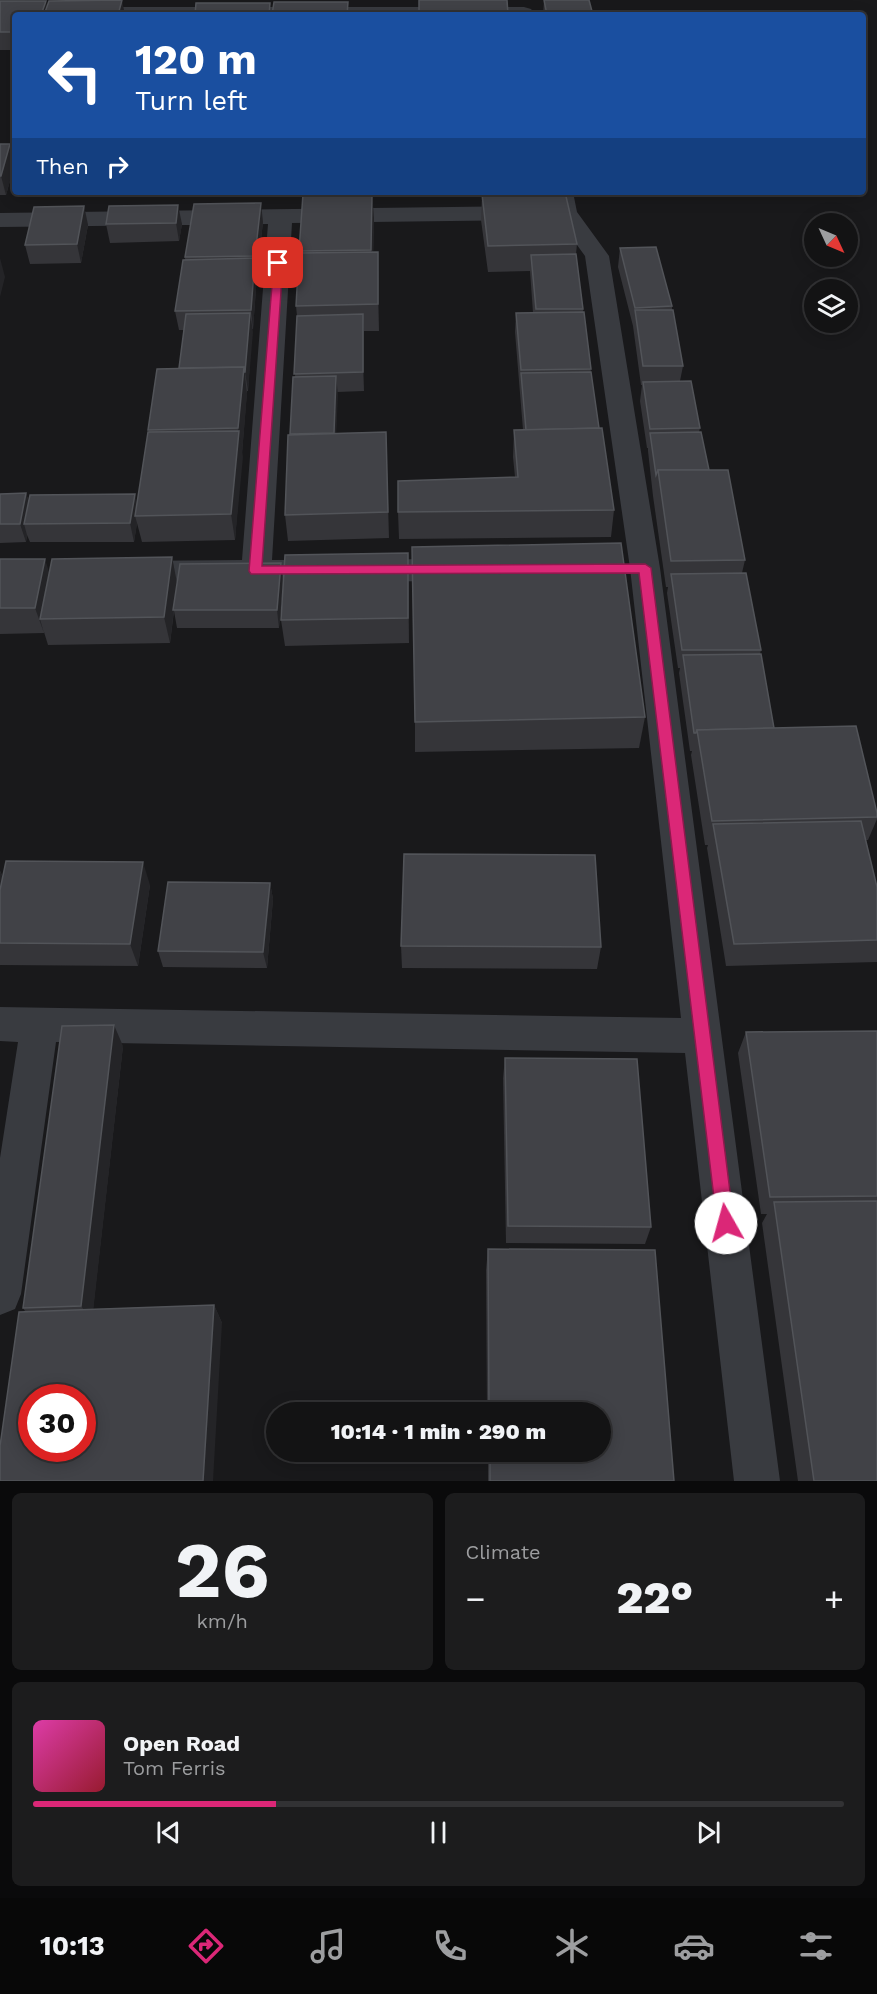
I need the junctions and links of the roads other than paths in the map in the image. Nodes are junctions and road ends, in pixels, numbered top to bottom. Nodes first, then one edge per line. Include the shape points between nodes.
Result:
1 (523, 9) edge
2 (131, 12) edge
3 (563, 202) edge
4 (281, 215) junction
5 (0, 220) edge
6 (480, 569) edge
7 (255, 571) junction
8 (105, 572) edge
9 (0, 1024) edge
10 (40, 1024) junction
11 (703, 1036) junction
12 (0, 1294) edge
13 (757, 1481) edge

1 - 2 street
3 - 4 street
3 - 11 street via 597,256 633,568
4 - 5 street
4 - 7 street
6 - 7 street
7 - 8 street
9 - 10 street
10 - 11 street
10 - 12 street
11 - 13 street

